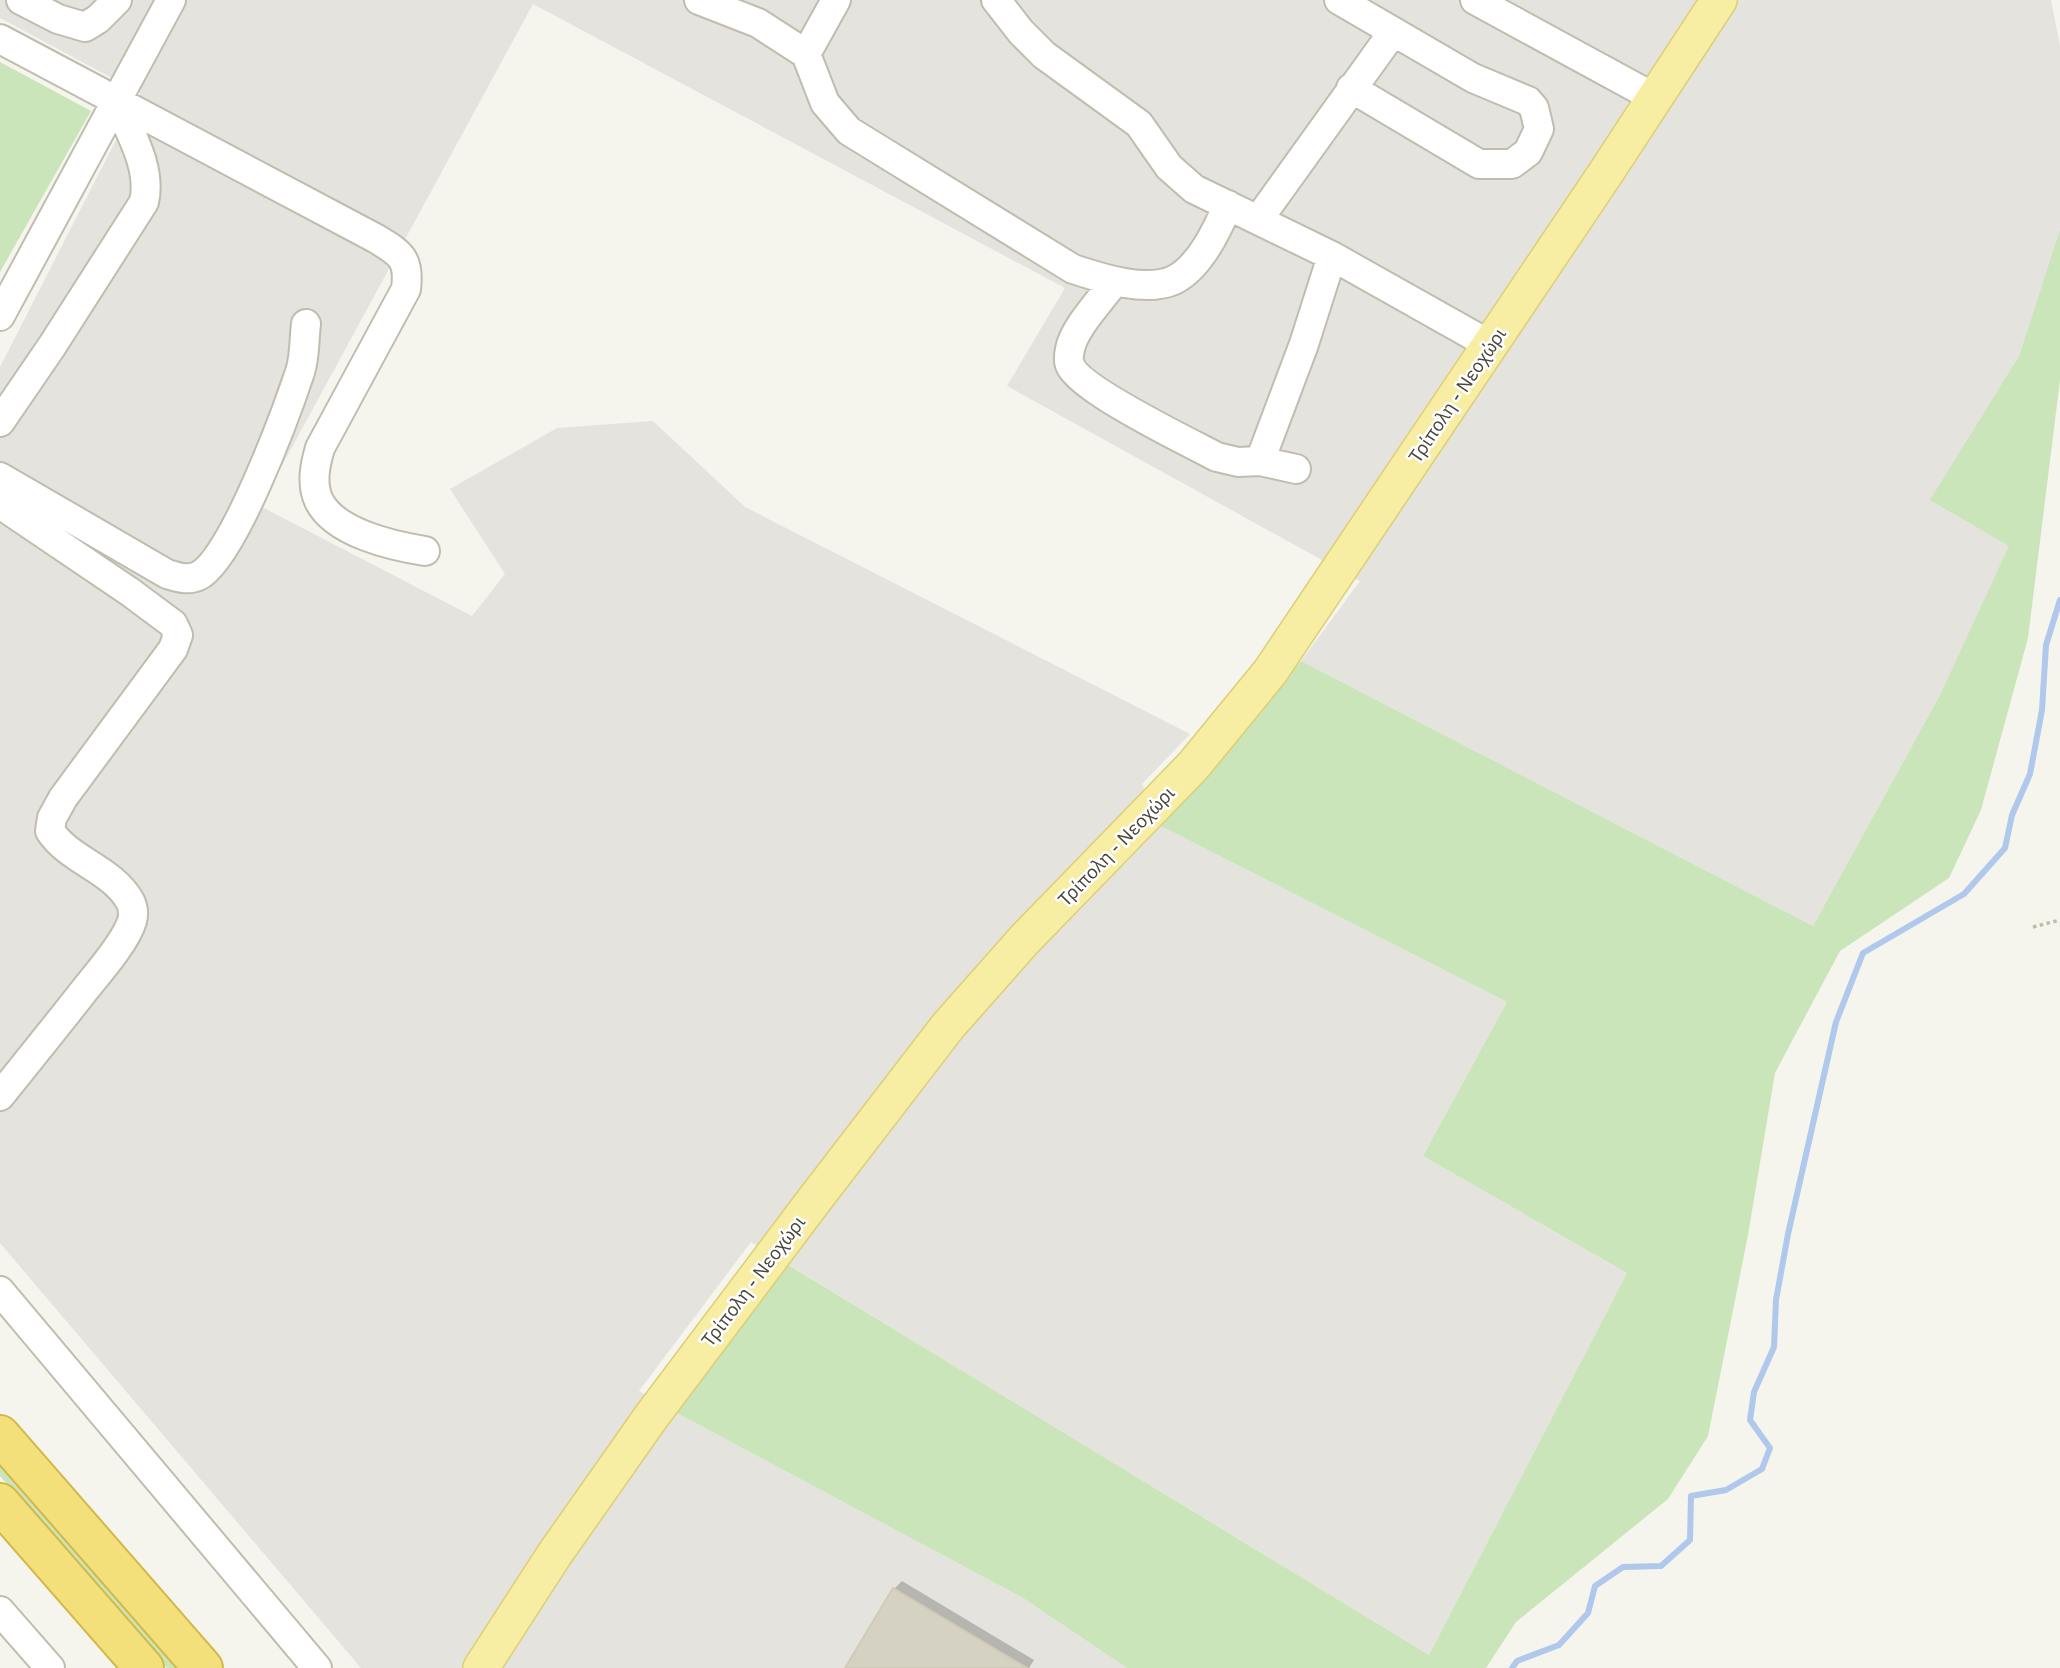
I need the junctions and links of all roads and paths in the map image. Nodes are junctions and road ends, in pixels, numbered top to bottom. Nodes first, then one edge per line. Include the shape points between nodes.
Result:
1 (21, 0) edge
2 (117, 0) edge
3 (171, 0) edge
4 (699, 0) edge
5 (836, 0) edge
6 (996, 0) edge
7 (1339, 0) edge
8 (1475, 0) edge
9 (1719, 0) edge
10 (1393, 32) junction
11 (0, 39) edge
12 (806, 54) junction
13 (1351, 88) junction
14 (1655, 98) junction
15 (117, 102) junction
16 (1228, 205) junction
17 (1258, 220) junction
18 (1332, 257) junction
19 (1114, 282) junction
20 (0, 316) edge
21 (306, 324) dead end
22 (1490, 345) junction
23 (0, 422) edge
24 (1261, 461) junction
25 (1296, 469) dead end
26 (0, 477) edge
27 (0, 504) edge
28 (425, 551) dead end
29 (2060, 919) edge
30 (2033, 927) dead end
31 (0, 1096) edge
32 (0, 1292) edge
33 (0, 1435) edge
34 (0, 1503) edge
35 (0, 1611) edge
36 (50, 1668) edge
37 (144, 1668) edge
38 (203, 1668) edge
39 (317, 1668) edge
40 (481, 1668) edge

1 - 2 street via 85,27
3 - 15 street
4 - 12 street via 758,23
5 - 12 street
6 - 16 street via 1044,55 1139,124 1169,167 1194,189
7 - 10 street
8 - 14 street
9 - 14 main road, Τρίπολη - Νεοχώρι
10 - 13 street
10 - 13 street via 1473,78 1528,101 1539,129 1528,152 1512,164 1479,164
11 - 15 street
12 - 19 street via 825,103 849,131 1073,270
13 - 17 street
14 - 22 main road, Τρίπολη - Νεοχώρι
15 - 20 street
15 - 23 street via 145,170 144,202
15 - 28 street via 375,238 405,261 406,289 320,448 314,470 319,501 340,523 391,546
16 - 17 street
16 - 19 street via 1202,252 1173,280
17 - 18 street
18 - 22 street
18 - 24 street
19 - 24 street via 1073,337 1070,365 1078,377 1217,457
21 - 26 street via 301,369 261,472 227,544 198,577 167,574
22 - 40 main road, Τρίπολη - Νεοχώρι via 1270,672 1193,766 1025,939 940,1037 651,1417
24 - 25 street
27 - 31 street via 130,592 173,624 178,635 173,649 52,817 54,837 124,893 134,910 132,922 111,957
29 - 30 path
32 - 39 street
33 - 38 highway
34 - 37 highway
35 - 36 street

